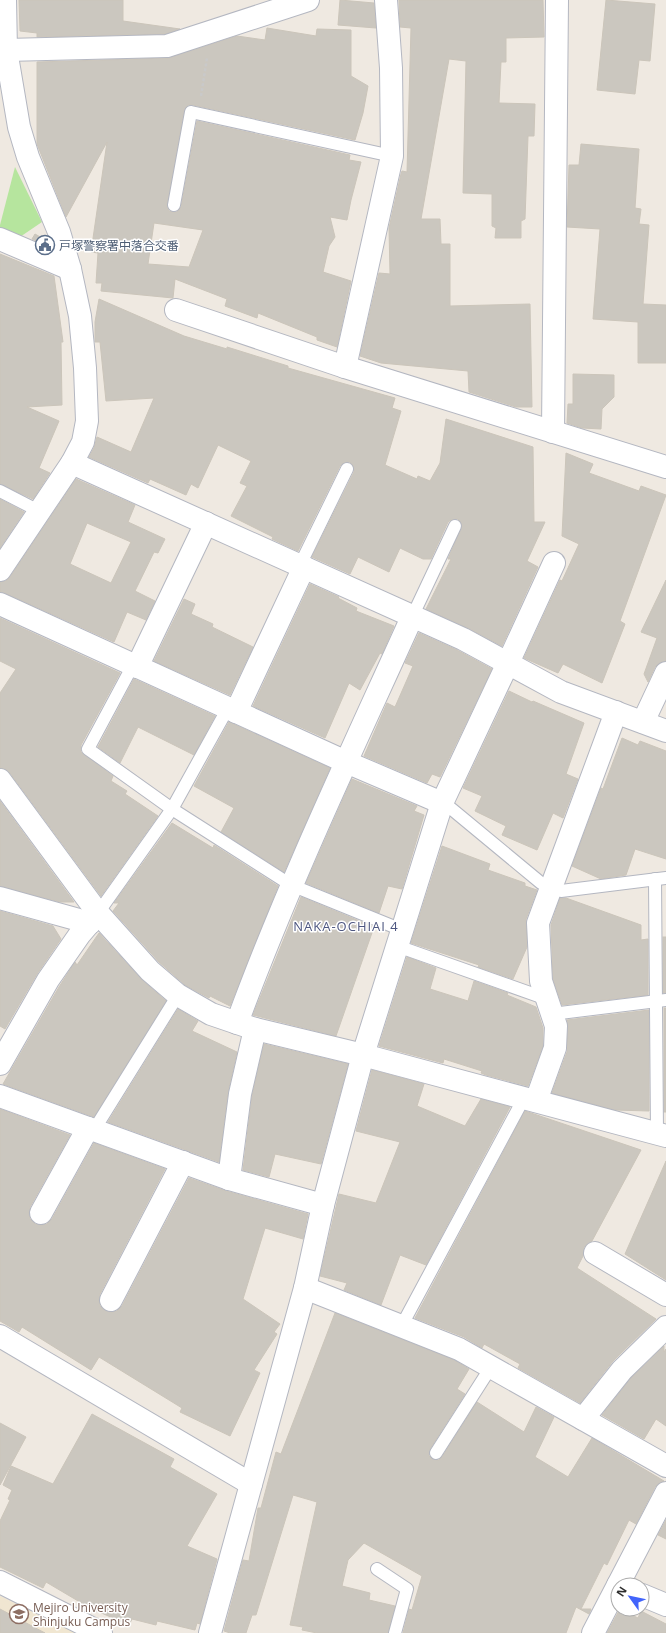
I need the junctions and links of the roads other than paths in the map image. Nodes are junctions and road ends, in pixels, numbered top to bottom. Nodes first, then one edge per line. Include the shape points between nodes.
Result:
1 (6, 0) edge
2 (308, 0) edge
3 (386, 0) edge
4 (557, 0) edge
5 (3, 50) edge
6 (9, 127) edge
7 (392, 156) junction
8 (174, 205) dead end
9 (0, 239) edge
10 (70, 269) junction
11 (176, 310) dead end
12 (345, 367) junction
13 (554, 432) junction
14 (72, 463) junction
15 (666, 467) edge
16 (347, 469) dead end
17 (0, 491) edge
18 (39, 512) junction
19 (206, 523) junction
20 (454, 526) dead end
21 (554, 563) dead end
22 (302, 566) junction
23 (0, 570) edge
24 (0, 604) edge
25 (413, 616) junction
26 (508, 663) junction
27 (135, 666) junction
28 (666, 673) edge
29 (232, 710) junction
30 (616, 712) junction
31 (643, 722) junction
32 (666, 731) edge
33 (346, 762) junction
34 (0, 780) edge
35 (442, 803) junction
36 (172, 809) junction
37 (661, 878) edge
38 (291, 886) junction
39 (552, 887) junction
40 (0, 898) edge
41 (94, 918) junction
42 (400, 938) junction
43 (178, 995) junction
44 (661, 1001) edge
45 (550, 1006) junction
46 (246, 1026) junction
47 (363, 1055) junction
48 (0, 1064) edge
49 (0, 1096) edge
50 (530, 1100) junction
51 (91, 1129) junction
52 (662, 1135) edge
53 (183, 1162) junction
54 (229, 1179) junction
55 (323, 1205) junction
56 (41, 1213) dead end
57 (595, 1253) dead end
58 (305, 1288) junction
59 (666, 1295) edge
60 (111, 1300) dead end
61 (402, 1325) junction
62 (666, 1327) edge
63 (0, 1336) edge
64 (491, 1367) junction
65 (583, 1419) junction
66 (436, 1453) dead end
67 (666, 1466) edge
68 (251, 1484) junction
69 (666, 1493) edge
70 (377, 1569) dead end
71 (623, 1577) edge
72 (0, 1582) edge
73 (650, 1598) edge
74 (610, 1602) edge
75 (666, 1605) edge
76 (101, 1633) edge
77 (210, 1633) edge
78 (395, 1633) edge
79 (593, 1633) edge

1 - 5 street
2 - 5 street via 167,46
3 - 7 street via 391,68
4 - 13 street
5 - 6 street
6 - 10 street via 28,157 59,232
7 - 8 lane via 191,112
7 - 12 street
9 - 10 street
10 - 14 street via 80,316 87,421 83,442
11 - 12 street
12 - 13 street
13 - 15 street
14 - 18 street
14 - 19 street
16 - 22 lane
17 - 18 lane
18 - 23 street
19 - 22 street
19 - 27 street
20 - 25 lane
21 - 26 street
22 - 25 street
22 - 29 street
24 - 27 street
25 - 26 street
25 - 33 street
26 - 30 street via 561,692
26 - 35 street
27 - 29 street
27 - 36 lane via 88,749
28 - 31 street
29 - 33 street
29 - 36 lane
30 - 31 street
30 - 39 street
31 - 32 street
33 - 35 street
33 - 38 street
34 - 41 street
35 - 39 lane via 541,883
35 - 42 street
36 - 38 lane
36 - 41 lane
37 - 39 lane via 561,891
37 - 44 lane
38 - 42 lane
38 - 46 street via 263,953
39 - 45 street via 538,923 541,981
40 - 41 street
41 - 43 street
41 - 48 street via 48,980
42 - 45 lane
42 - 47 street
43 - 46 street via 211,1014
43 - 51 lane
44 - 45 lane
44 - 52 lane
45 - 50 street via 556,1026 555,1048
46 - 47 street
46 - 54 street
47 - 50 street
47 - 55 street
49 - 51 street
50 - 52 street
50 - 61 lane
51 - 53 street
51 - 56 street
53 - 54 street
53 - 60 street
54 - 55 street
55 - 58 street
57 - 59 street
58 - 61 street
58 - 68 street
61 - 64 street via 459,1349
62 - 65 street via 622,1370
63 - 68 street
64 - 65 street
64 - 66 lane
65 - 67 street
68 - 77 street
69 - 71 street
70 - 78 lane via 406,1589
72 - 76 street
73 - 75 street
74 - 79 street

